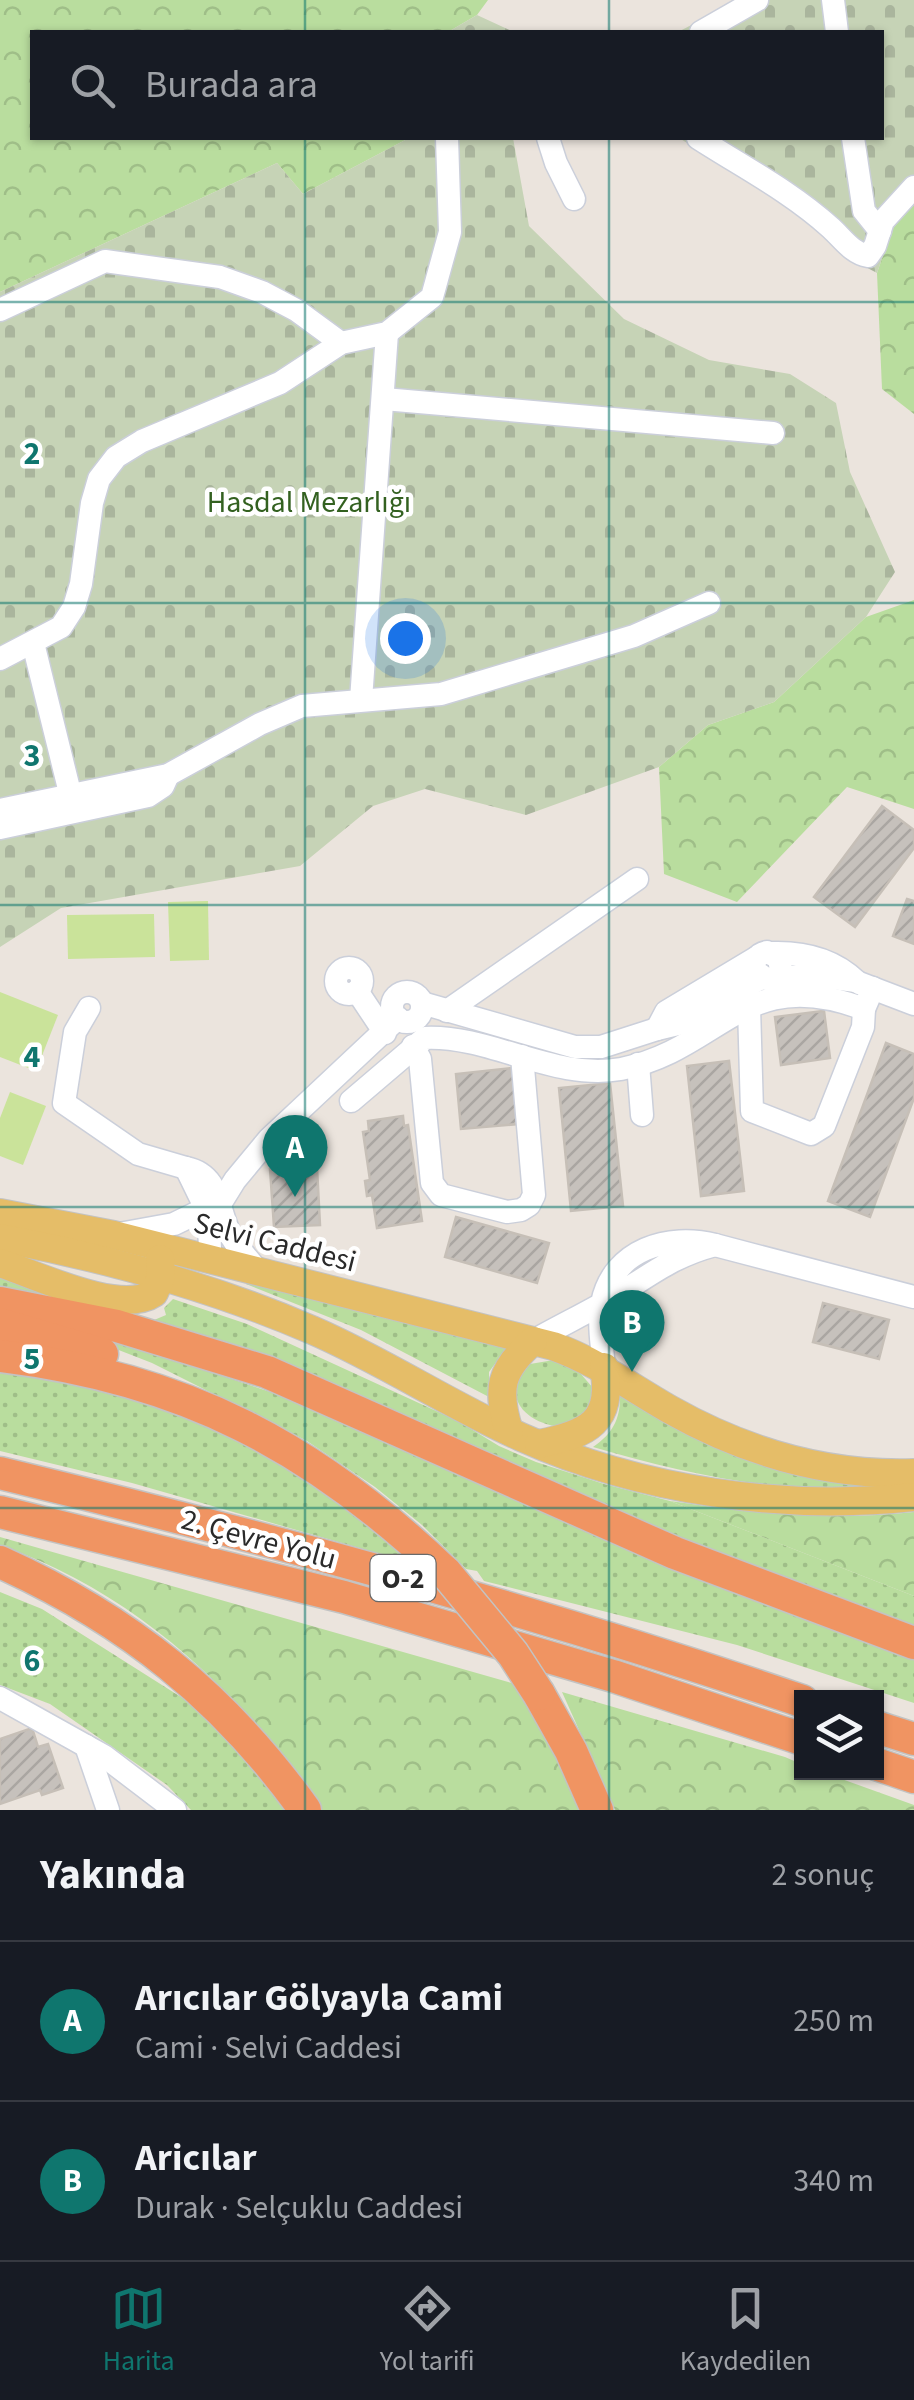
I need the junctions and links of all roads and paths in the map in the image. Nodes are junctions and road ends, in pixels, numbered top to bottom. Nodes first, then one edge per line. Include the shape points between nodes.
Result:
1 (756, 0) edge
2 (832, 0) edge
3 (704, 30) edge
4 (838, 30) edge
5 (447, 140) edge
6 (549, 140) edge
7 (701, 140) edge
8 (853, 140) edge
9 (914, 186) edge
10 (574, 199) dead end
11 (880, 232) junction
12 (0, 310) edge
13 (388, 333) junction
14 (342, 343) junction
15 (384, 399) junction
16 (774, 433) dead end
17 (708, 602) dead end
18 (33, 643) junction
19 (0, 659) edge
20 (361, 700) junction
21 (73, 804) junction
22 (0, 810) edge
23 (0, 828) edge
24 (637, 879) dead end
25 (864, 993) junction
26 (415, 997) junction
27 (914, 1004) edge
28 (749, 1007) junction
29 (88, 1008) dead end
30 (447, 1011) junction
31 (391, 1026) junction
32 (413, 1046) junction
33 (522, 1056) junction
34 (638, 1064) junction
35 (351, 1101) dead end
36 (642, 1115) dead end
37 (213, 1205) junction
38 (0, 1212) edge
39 (114, 1234) junction
40 (0, 1238) edge
41 (151, 1244) junction
42 (214, 1261) junction
43 (0, 1263) edge
44 (262, 1274) junction
45 (161, 1276) junction
46 (914, 1297) edge
47 (602, 1301) junction
48 (0, 1304) edge
49 (268, 1313) junction
50 (0, 1324) edge
51 (534, 1341) junction
52 (0, 1356) edge
53 (604, 1367) junction
54 (509, 1431) junction
55 (262, 1434) junction
56 (537, 1444) junction
57 (0, 1473) edge
58 (914, 1473) edge
59 (914, 1497) edge
60 (0, 1512) edge
61 (0, 1562) edge
62 (914, 1643) edge
63 (794, 1698) edge
64 (5, 1705) edge
65 (884, 1725) edge
66 (914, 1726) edge
67 (884, 1728) edge
68 (794, 1736) edge
69 (914, 1740) edge
70 (86, 1746) junction
71 (884, 1767) edge
72 (914, 1777) edge
73 (108, 1810) edge
74 (174, 1810) edge
75 (305, 1810) edge
76 (598, 1810) edge

1 - 3 street
2 - 4 street
5 - 13 street via 445,260 432,297
6 - 10 street
7 - 11 street via 810,209 857,254 868,256
8 - 11 street via 864,211
9 - 11 street
12 - 14 street via 105,261 220,277 296,310
13 - 14 street
13 - 15 street
14 - 18 street via 280,383 116,458 99,478 92,503 74,608 61,626
15 - 16 street
15 - 20 street
17 - 20 street via 634,636 516,674 442,694
18 - 19 street
18 - 21 street
20 - 21 street via 302,706 260,724 168,775 148,796
21 - 22 street
21 - 23 street
24 - 30 street
25 - 27 street
25 - 28 street via 800,994
25 - 28 street via 864,1028 824,1126 811,1134 752,1110
25 - 30 street via 766,967 736,968 666,1012 657,1029 601,1047
26 - 30 street
26 - 31 street via 421,1013
26 - 31 street via 360,986
28 - 34 street
29 - 37 street via 75,1032 64,1103 138,1154 202,1174 214,1186
31 - 37 street via 269,1139
32 - 33 street via 436,1037
32 - 33 street via 420,1058 432,1183 441,1195 507,1212 521,1210 534,1195
32 - 35 street
33 - 34 street via 584,1072
34 - 36 street
37 - 39 street via 174,1224
37 - 42 street via 208,1229
37 - 44 street
38 - 39 main road, Selvi Caddesi
39 - 41 main road, Selvi Caddesi
40 - 45 main road, Selvi Caddesi
41 - 42 main road, Selvi Caddesi
41 - 45 main road
42 - 44 main road, Selvi Caddesi
42 - 49 main road via 226,1281
43 - 45 main road via 129,1302 154,1293
44 - 51 main road, Selvi Caddesi
45 - 49 main road, Selvi Caddesi
46 - 47 street via 692,1240 657,1244 624,1264
47 - 51 street
47 - 53 street
48 - 62 highway via 117,1326 267,1372 690,1559
49 - 54 main road, Selvi Caddesi via 374,1358
50 - 55 highway via 160,1376 211,1399
51 - 53 main road
51 - 54 main road via 502,1381
52 - 55 highway via 122,1378
53 - 56 main road via 607,1393 597,1420 580,1433
53 - 58 main road via 706,1429 758,1450 829,1469
54 - 56 main road
55 - 76 highway, bridge via 358,1496 446,1573 539,1694
56 - 59 main road via 632,1474 737,1495
57 - 63 highway, 2. Çevre Yolu / O-2 via 399,1576
60 - 68 highway, 2. Çevre Yolu / O-2 via 344,1597
61 - 75 highway via 113,1621 188,1678 256,1746
64 - 70 street
65 - 66 highway
67 - 69 highway
70 - 73 street
70 - 74 street
71 - 72 highway

